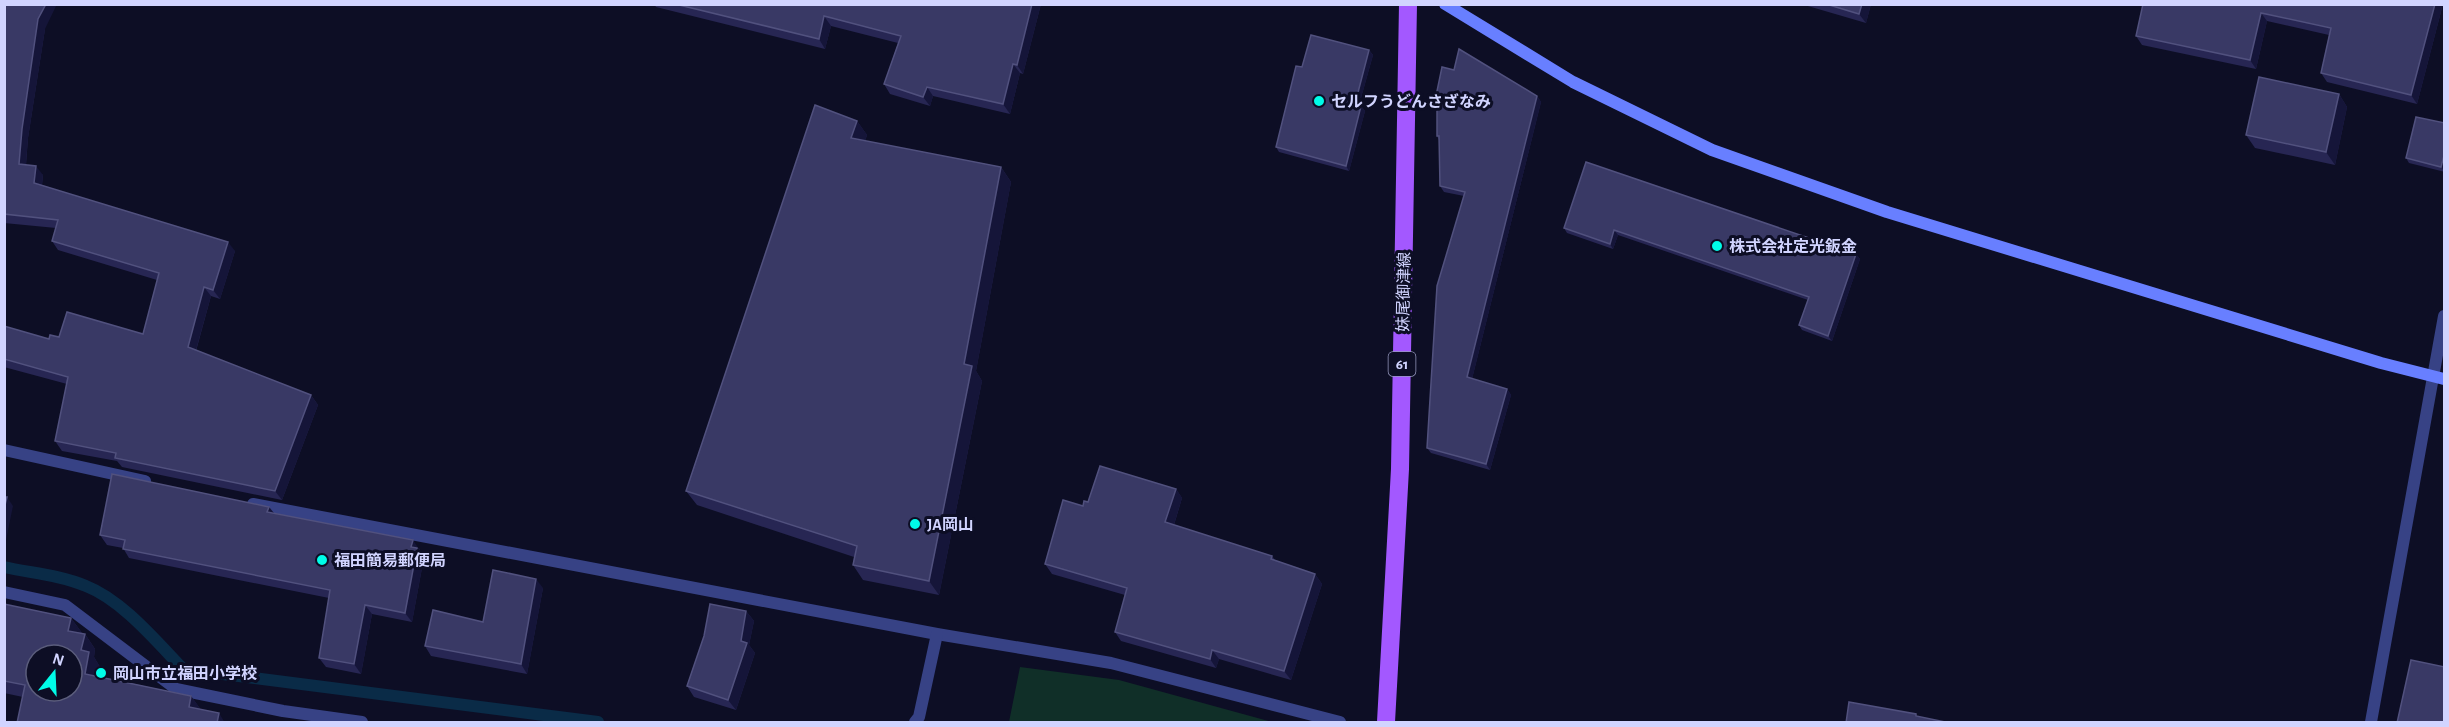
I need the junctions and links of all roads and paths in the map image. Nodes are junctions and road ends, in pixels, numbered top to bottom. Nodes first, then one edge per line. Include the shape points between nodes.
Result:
1 (1408, 4) edge
2 (1445, 4) edge
3 (2445, 316) edge
4 (2440, 377) edge
5 (4, 450) edge
6 (160, 485) edge
7 (240, 501) edge
8 (4, 592) edge
9 (937, 634) junction
10 (362, 723) edge
11 (915, 723) edge
12 (1340, 723) edge
13 (1386, 723) edge
14 (2371, 723) edge

1 - 13 main road, 妹尾御津線 / 61 via 1400,468
2 - 4 street via 1573,82 1712,150 1887,212 2381,363
3 - 4 street
4 - 14 street
5 - 6 street
7 - 9 street
8 - 10 street via 65,605 176,689
9 - 11 street
9 - 12 street via 1111,663

